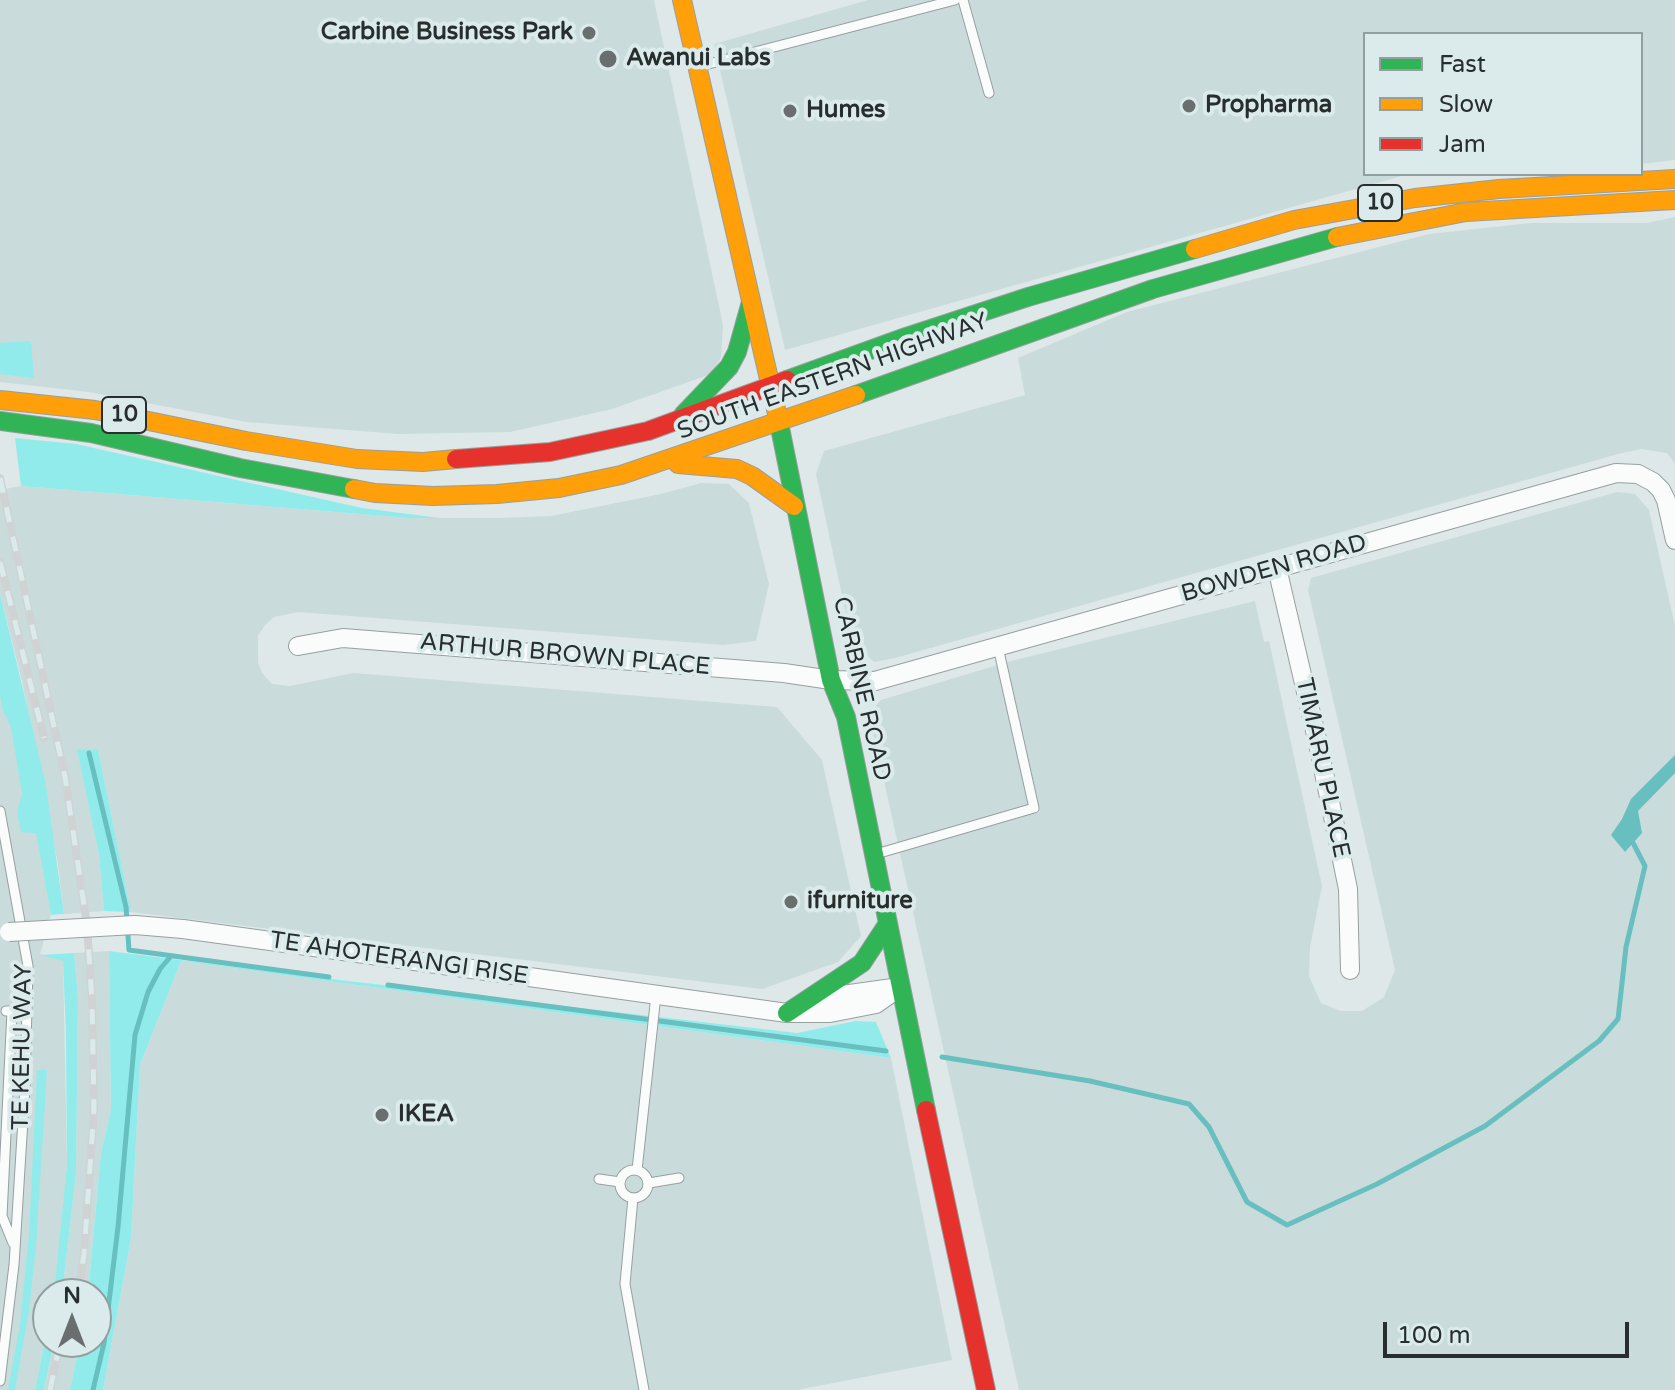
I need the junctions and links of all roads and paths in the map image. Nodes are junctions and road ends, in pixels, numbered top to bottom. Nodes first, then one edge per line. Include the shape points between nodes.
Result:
1 (682, 0) edge
2 (955, 0) edge
3 (963, 0) edge
4 (697, 67) junction
5 (989, 93) dead end
6 (1675, 179) edge
7 (1675, 200) edge
8 (751, 302) junction
9 (771, 385) junction
10 (0, 400) edge
11 (0, 421) edge
12 (677, 422) junction
13 (778, 423) junction
14 (661, 463) junction
15 (794, 506) junction
16 (1675, 540) edge
17 (1277, 568) junction
18 (298, 646) dead end
19 (998, 647) junction
20 (831, 680) junction
21 (0, 811) edge
22 (3, 843) edge
23 (873, 855) junction
24 (887, 925) junction
25 (9, 932) dead end
26 (1350, 970) dead end
27 (900, 987) junction
28 (656, 995) junction
29 (6, 1011) dead end
30 (787, 1013) junction
31 (4, 1095) edge
32 (637, 1170) junction
33 (679, 1178) dead end
34 (599, 1179) dead end
35 (620, 1182) junction
36 (649, 1183) junction
37 (633, 1198) junction
38 (15, 1248) junction
39 (0, 1381) edge
40 (644, 1390) edge
41 (986, 1390) edge

1 - 4 main road, CARBINE ROAD
2 - 4 lane
3 - 5 lane
4 - 8 main road, CARBINE ROAD
6 - 9 main road, SOUTH EASTERN HIGHWAY / 10 via 1415,198 1294,220 1028,297
7 - 13 main road, SOUTH EASTERN HIGHWAY / 10 via 1466,212 1341,236 1153,289
8 - 9 main road, CARBINE ROAD
8 - 12 main road via 729,367
9 - 12 main road, SOUTH EASTERN HIGHWAY / 10
9 - 13 main road, CARBINE ROAD
10 - 12 main road, SOUTH EASTERN HIGHWAY / 10 via 95,410 357,459 423,462 550,452
11 - 14 main road, SOUTH EASTERN HIGHWAY / 10 via 91,433 375,493 433,496 559,488
13 - 14 main road, SOUTH EASTERN HIGHWAY / 10
13 - 15 main road, CARBINE ROAD
14 - 15 main road via 738,470
15 - 20 main road, CARBINE ROAD
16 - 17 street, BOWDEN ROAD via 1661,490 1646,477 1628,472
17 - 19 street, BOWDEN ROAD
17 - 26 street, TIMARU PLACE via 1348,889
18 - 20 street, ARTHUR BROWN PLACE via 343,638
19 - 20 street, BOWDEN ROAD via 875,681
19 - 23 lane via 1034,808
20 - 23 main road, CARBINE ROAD via 846,717
21 - 22 lane, TE KEHU WAY
22 - 38 lane, TE KEHU WAY via 28,966
23 - 24 main road, CARBINE ROAD
24 - 27 main road, CARBINE ROAD
24 - 30 main road via 862,963
25 - 28 street, TE AHOTERANGI RISE, bridge via 135,925
27 - 30 street, TE AHOTERANGI RISE via 878,1003 830,1013
27 - 41 main road, CARBINE ROAD
28 - 30 street, TE AHOTERANGI RISE
28 - 32 lane
29 - 31 lane via 12,1011
31 - 38 lane via 2,1216
32 - 35 lane via 628,1171
32 - 36 lane
33 - 36 lane
34 - 35 lane
35 - 37 lane
36 - 37 lane via 646,1192
37 - 40 lane via 625,1284
38 - 39 lane, TE KEHU WAY

